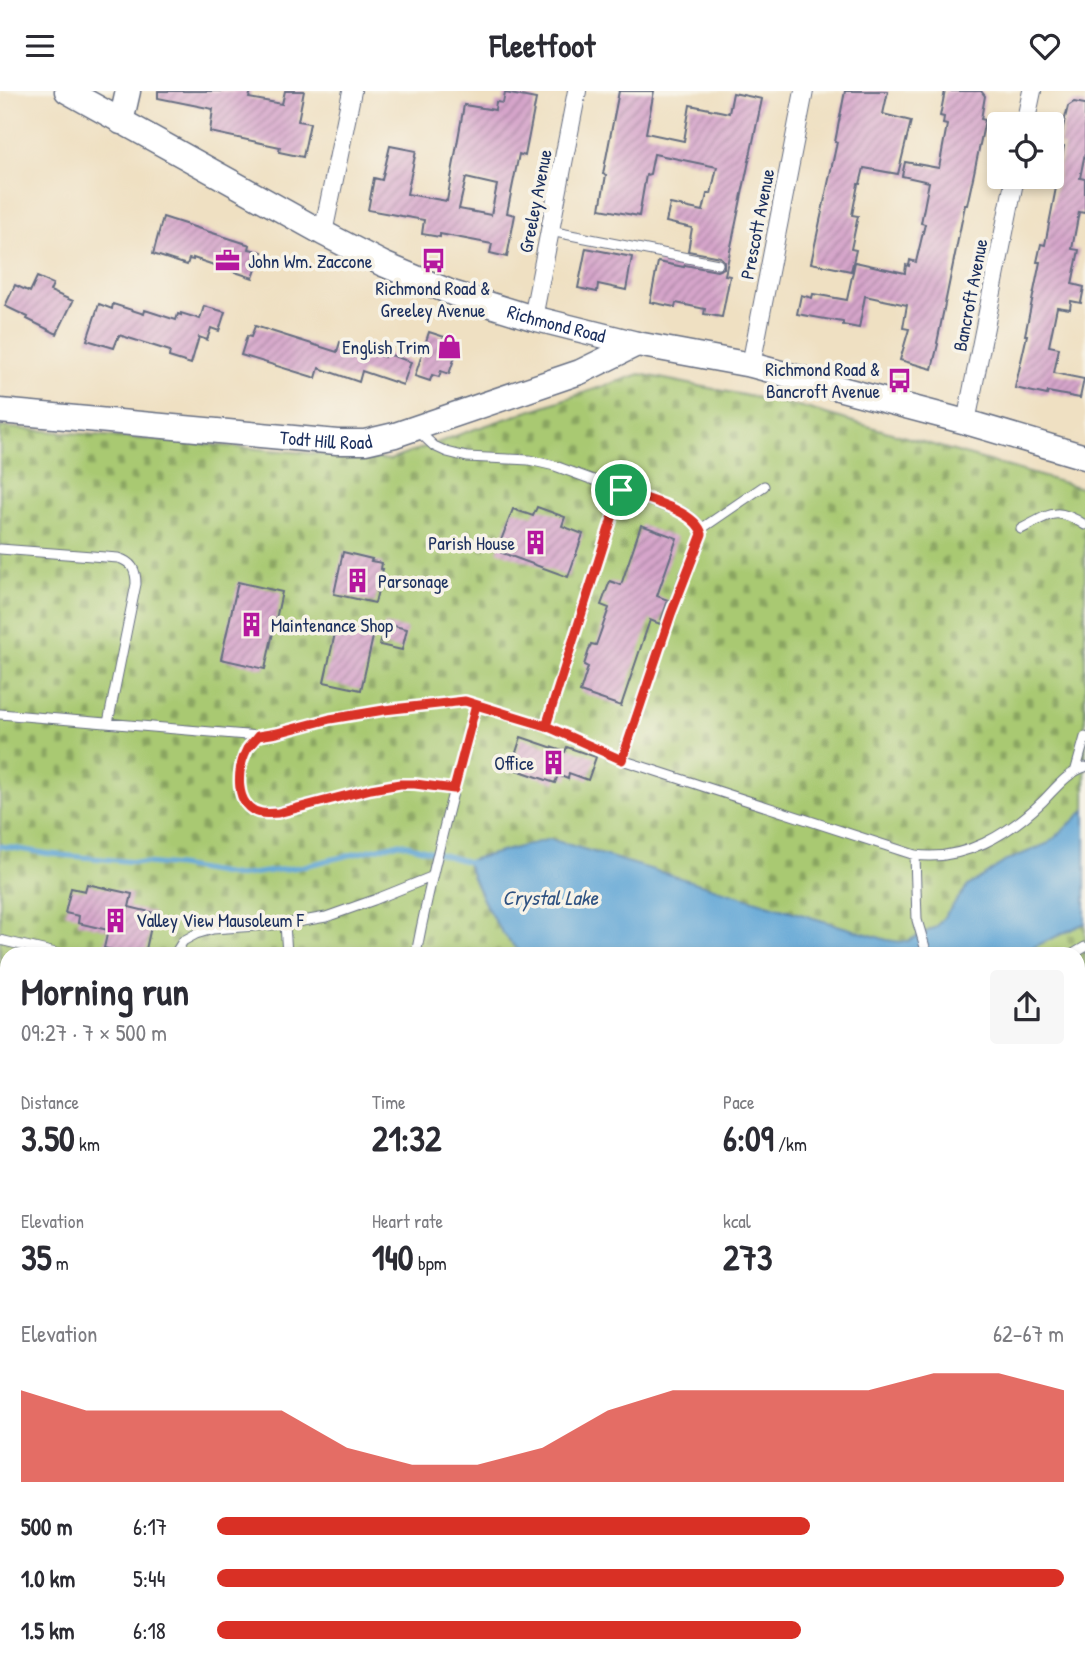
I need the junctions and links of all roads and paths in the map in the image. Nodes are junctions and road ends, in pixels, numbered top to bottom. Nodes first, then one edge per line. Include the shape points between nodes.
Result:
1 (67, 91) edge
2 (128, 91) edge
3 (352, 91) edge
4 (577, 91) edge
5 (804, 91) edge
6 (1032, 91) edge
7 (1028, 112) edge
8 (121, 122) junction
9 (1013, 189) edge
10 (550, 231) junction
11 (323, 233) junction
12 (718, 264) dead end
13 (533, 318) junction
14 (637, 344) junction
15 (751, 365) junction
16 (0, 411) edge
17 (966, 422) junction
18 (414, 428) junction
19 (1085, 457) edge
20 (764, 486) dead end
21 (621, 490) junction
22 (1085, 525) edge
23 (701, 529) junction
24 (1021, 529) dead end
25 (0, 549) edge
26 (476, 705) junction
27 (0, 714) edge
28 (108, 723) junction
29 (546, 726) junction
30 (258, 736) junction
31 (1085, 737) edge
32 (622, 760) junction
33 (1080, 768) edge
34 (454, 789) junction
35 (915, 855) junction
36 (431, 877) junction
37 (285, 924) junction
38 (0, 940) edge
39 (30, 947) edge
40 (179, 947) edge
41 (287, 947) edge
42 (417, 947) edge
43 (925, 947) edge

1 - 8 main road, Richmond Road
2 - 8 main road
3 - 11 street
4 - 10 street, Greeley Avenue
5 - 15 street, Prescott Avenue
6 - 7 street
8 - 11 main road, Richmond Road
9 - 17 street, Bancroft Avenue
10 - 12 lane
10 - 13 street, Greeley Avenue
11 - 13 main road, Richmond Road via 452,293
13 - 14 main road, Richmond Road
14 - 15 main road, Richmond Road
14 - 18 main road, Todt Hill Road via 580,372
15 - 17 main road, Richmond Road
16 - 18 main road, Todt Hill Road via 337,442 365,442
17 - 19 main road, Richmond Road
18 - 21 lane via 447,452 529,460
20 - 23 lane
21 - 23 lane via 684,513
21 - 29 lane
22 - 24 lane via 1057,513
23 - 32 lane via 701,540
25 - 28 lane via 118,558 133,566 136,584
26 - 29 lane
26 - 30 lane via 465,701 384,710
26 - 34 lane
27 - 28 lane
28 - 30 lane
29 - 32 lane
30 - 34 lane via 247,749 239,785 243,800 263,814 400,784
31 - 33 lane
32 - 35 lane
33 - 35 lane via 993,839 957,853
34 - 36 lane
35 - 43 lane via 917,920
36 - 37 lane via 326,917
36 - 42 lane
37 - 40 lane via 213,929 196,933
37 - 41 lane
38 - 39 lane

